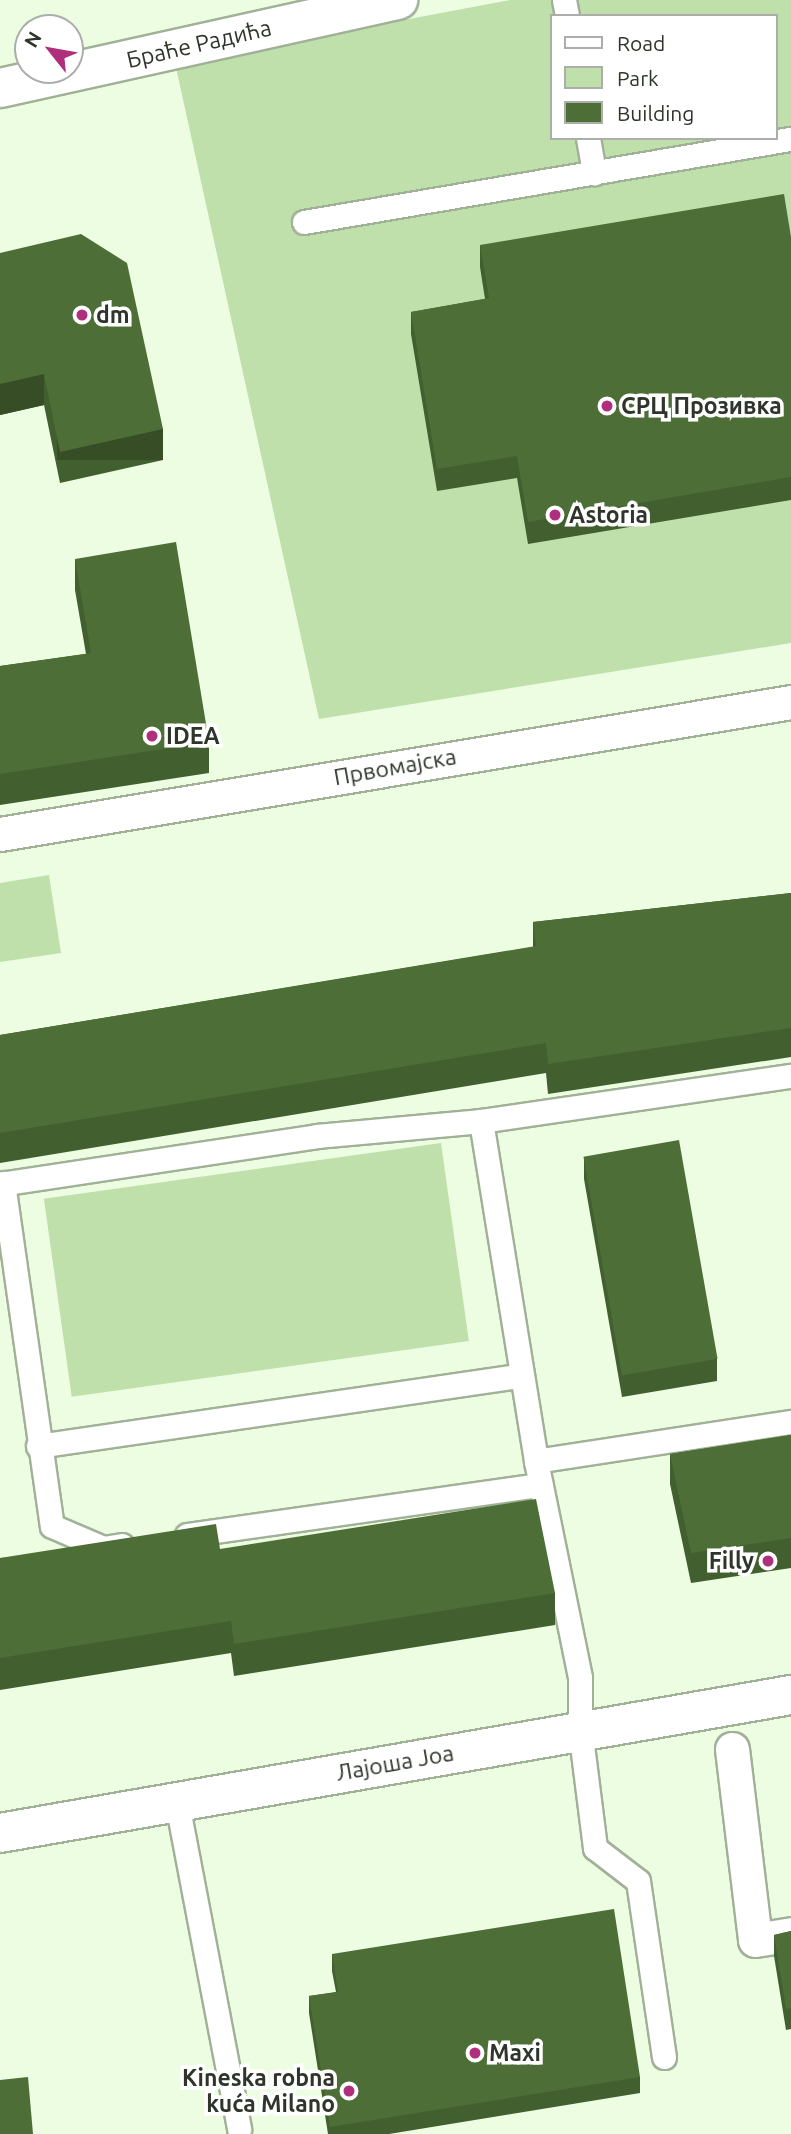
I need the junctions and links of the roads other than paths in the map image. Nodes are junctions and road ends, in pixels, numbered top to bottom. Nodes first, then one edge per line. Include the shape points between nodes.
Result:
1 (398, 0) edge
2 (0, 88) edge
3 (791, 139) edge
4 (588, 140) edge
5 (594, 173) junction
6 (304, 222) dead end
7 (791, 702) edge
8 (0, 834) edge
9 (791, 1076) edge
10 (481, 1121) junction
11 (2, 1184) edge
12 (522, 1375) junction
13 (791, 1422) edge
14 (38, 1446) junction
15 (536, 1461) junction
16 (540, 1485) junction
17 (791, 1695) edge
18 (580, 1729) junction
19 (732, 1749) dead end
20 (177, 1803) junction
21 (0, 1833) edge
22 (791, 1934) edge
23 (664, 2057) dead end
24 (239, 2129) dead end

1 - 2 street, Браће Радића
3 - 5 lane
4 - 5 lane
5 - 6 lane
7 - 8 street, Првомајска
9 - 10 lane
10 - 11 lane via 317,1136
10 - 12 lane
11 - 14 lane
12 - 14 lane
12 - 15 lane
13 - 15 lane
14 - 16 lane via 52,1526 103,1548
15 - 16 lane
16 - 18 lane via 580,1678
17 - 18 street, Лајоша Јоа
18 - 20 street, Лајоша Јоа
18 - 23 lane via 595,1849 638,1881
19 - 22 street via 755,1940
20 - 21 street, Лајоша Јоа
20 - 24 lane

